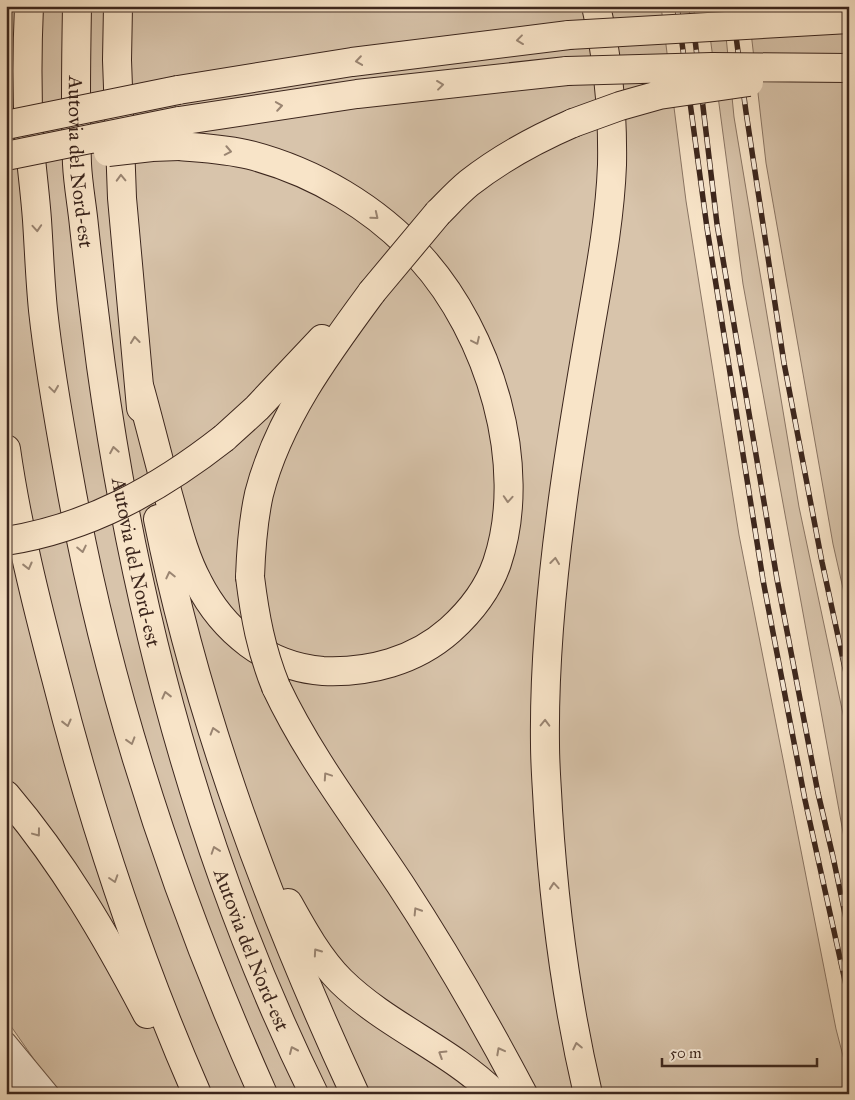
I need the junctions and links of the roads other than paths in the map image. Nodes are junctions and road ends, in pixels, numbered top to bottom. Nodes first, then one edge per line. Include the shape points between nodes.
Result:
1 (29, 6) edge
2 (77, 6) edge
3 (118, 6) edge
4 (596, 6) edge
5 (849, 19) edge
6 (849, 69) edge
7 (175, 83) junction
8 (6, 108) edge
9 (6, 125) edge
10 (179, 133) junction
11 (6, 156) edge
12 (6, 173) edge
13 (369, 289) junction
14 (140, 389) junction
15 (6, 449) edge
16 (6, 541) edge
17 (228, 778) junction
18 (6, 795) edge
19 (6, 1042) edge
20 (6, 1072) edge
21 (27, 1094) edge
22 (49, 1094) edge
23 (189, 1094) edge
24 (197, 1094) edge
25 (263, 1094) edge
26 (314, 1094) edge
27 (355, 1094) edge
28 (495, 1094) edge
29 (523, 1094) edge
30 (588, 1094) edge

1 -> 25 highway via 29,134 43,311 57,415 81,544 128,730 161,837 200,946
26 -> 2 highway, Autovia del Nord-est via 266,990 233,903 173,720 128,532 108,417 77,165
14 -> 3 highway via 122,198
30 -> 4 highway via 557,916 545,745 552,588 572,433 600,270 612,167 609,75
5 -> 7 highway, bridge via 569,34 206,85
10 -> 6 highway, bridge via 357,94 567,71 712,67
6 - 13 highway, bridge via 659,95 620,106 535,139 468,184
7 - 8 highway
7 - 9 highway, bridge
10 - 11 highway, bridge
10 - 12 highway, bridge via 123,150
10 -> 14 highway via 219,149 250,155 294,170 361,205 397,234 445,288 483,356 494,388 507,460 509,493 505,530 497,564 483,593 444,636 421,651 371,669 344,672 315,670 285,664 258,651 232,630 194,574 176,524
13 - 16 highway, bridge via 257,408 192,464 122,505 47,532
29 -> 13 highway, bridge via 450,964 291,718 265,660 259,633 250,577 259,494 277,441 293,410
17 -> 14 highway via 179,614 147,466
15 -> 24 highway via 26,557 77,762 135,943
17 - 27 highway via 284,931
28 -> 17 highway via 462,1066 394,1023 341,981 318,954 277,882
18 -> 23 highway via 74,885
19 - 22 street
20 - 21 street

